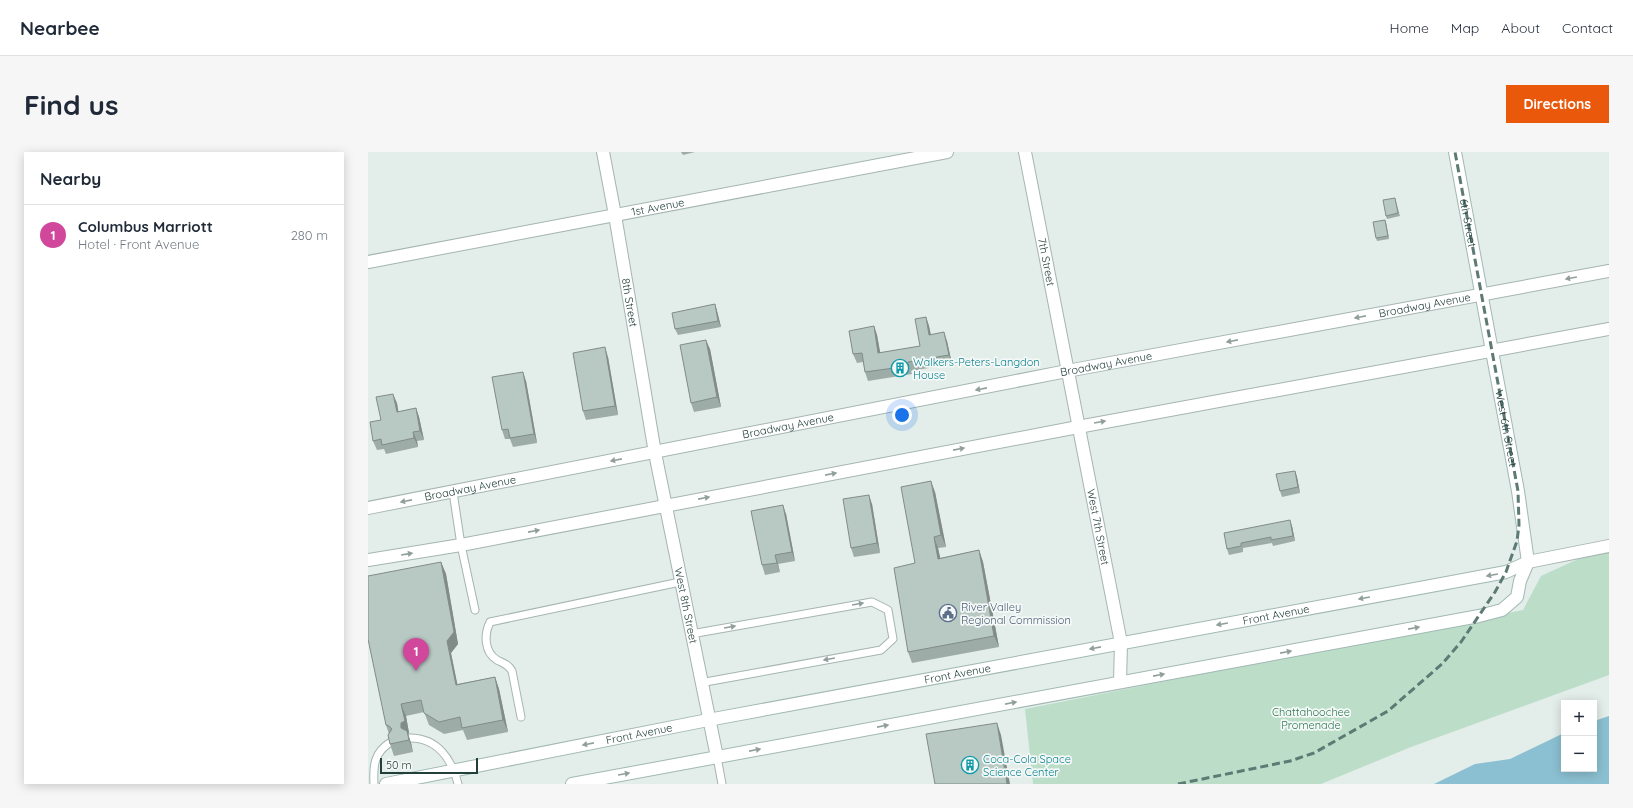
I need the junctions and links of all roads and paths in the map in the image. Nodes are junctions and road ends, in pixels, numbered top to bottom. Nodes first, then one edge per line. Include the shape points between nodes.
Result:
1 (603, 152) edge
2 (947, 152) edge
3 (1025, 152) edge
4 (1455, 152) edge
5 (615, 215) junction
6 (368, 262) edge
7 (1609, 271) edge
8 (1482, 294) junction
9 (1609, 329) edge
10 (1492, 350) junction
11 (1067, 371) junction
12 (1078, 427) junction
13 (655, 453) junction
14 (453, 492) junction
15 (665, 506) junction
16 (368, 508) edge
17 (461, 545) junction
18 (1609, 546) edge
19 (368, 560) edge
20 (1528, 562) junction
21 (680, 582) junction
22 (475, 610) dead end
23 (691, 634) junction
24 (1121, 643) junction
25 (1120, 682) junction
26 (700, 683) junction
27 (521, 717) dead end
28 (708, 720) junction
29 (410, 738) edge
30 (391, 742) edge
31 (717, 757) junction
32 (455, 771) junction
33 (374, 784) edge
34 (386, 784) edge
35 (458, 784) edge
36 (572, 784) edge
37 (722, 784) edge

1 - 5 street, 8th Street
2 - 5 street, 1st Avenue
3 - 11 street, 7th Street
4 - 8 street, 6th Street
5 - 6 street, 1st Avenue
5 - 13 street, 8th Street
7 -> 8 street, Broadway Avenue
8 - 10 street, West 6th Street
8 -> 11 street, Broadway Avenue
9 - 10 street
12 -> 10 street
10 - 20 street, West 6th Street via 1518,491
11 - 12 street, West 7th Street
11 -> 13 street, Broadway Avenue
15 -> 12 street
12 - 24 street, West 7th Street
13 -> 14 street, Broadway Avenue
13 - 15 street, West 8th Street
14 -> 16 street, Broadway Avenue
14 - 17 lane
17 -> 15 street
15 - 21 street, West 8th Street
19 -> 17 street
17 - 22 lane
18 - 20 street, Front Avenue
20 -> 24 street, Front Avenue via 1506,572
25 -> 20 street via 1502,610 1517,597
21 - 23 street, West 8th Street
21 - 27 lane via 490,622 486,629 489,652 512,671
23 - 26 street, West 8th Street
23 -> 26 lane via 872,602 888,610 893,639 881,650
24 - 25 street, West 7th Street
24 -> 28 street, Front Avenue
31 -> 25 street
26 - 28 street, West 8th Street
28 - 31 street, West 8th Street
28 -> 32 street, Front Avenue
29 - 32 lane via 432,743 442,750
30 - 33 lane via 377,755 373,766
36 -> 31 street
31 - 37 lane
32 - 34 street, Front Avenue
32 - 35 lane

